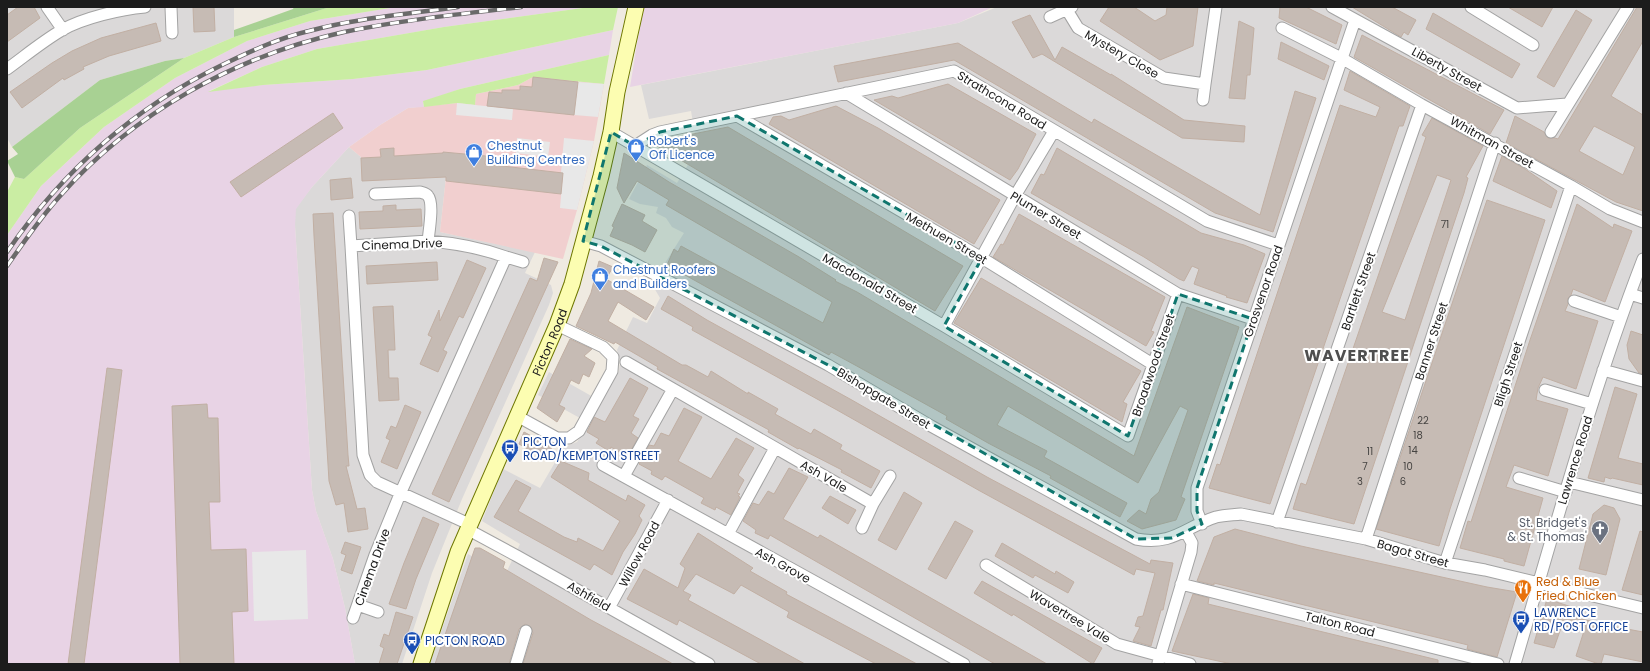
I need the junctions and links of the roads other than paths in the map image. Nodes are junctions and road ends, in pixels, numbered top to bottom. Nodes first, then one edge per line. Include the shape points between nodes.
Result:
1 (47, 7) edge
2 (145, 7) edge
3 (171, 7) edge
4 (636, 7) edge
5 (1216, 7) edge
6 (1332, 7) edge
7 (1471, 7) edge
8 (1628, 7) edge
9 (1070, 8) edge
10 (1050, 17) dead end
11 (1355, 20) junction
12 (1282, 28) dead end
13 (63, 30) junction
14 (172, 33) dead end
15 (1533, 45) dead end
16 (1343, 59) junction
17 (7, 69) edge
18 (1205, 84) junction
19 (846, 93) junction
20 (1203, 100) dead end
21 (1567, 104) junction
22 (1422, 105) junction
23 (737, 116) junction
24 (1054, 131) junction
25 (611, 132) junction
26 (1551, 132) dead end
27 (1495, 144) junction
28 (635, 146) junction
29 (1571, 186) junction
30 (375, 194) dead end
31 (1015, 196) junction
32 (349, 216) dead end
33 (1643, 222) edge
34 (428, 241) junction
35 (583, 241) junction
36 (1278, 245) junction
37 (351, 246) junction
38 (506, 257) junction
39 (982, 258) junction
40 (1643, 259) edge
41 (523, 262) dead end
42 (1178, 294) junction
43 (1630, 294) junction
44 (1643, 298) edge
45 (1574, 301) dead end
46 (1621, 316) junction
47 (1254, 319) junction
48 (557, 325) junction
49 (944, 326) junction
50 (626, 362) dead end
51 (1154, 365) junction
52 (1603, 370) junction
53 (1643, 381) edge
54 (673, 389) junction
55 (1545, 390) dead end
56 (1592, 404) junction
57 (517, 416) junction
58 (1128, 436) joint
59 (775, 448) junction
60 (603, 465) dead end
61 (624, 476) junction
62 (890, 476) dead end
63 (1519, 478) dead end
64 (1567, 487) junction
65 (400, 494) junction
66 (668, 500) junction
67 (1643, 500) edge
68 (874, 504) junction
69 (1278, 522) junction
70 (1202, 524) junction
71 (468, 527) junction
72 (862, 528) dead end
73 (1186, 532) junction
74 (728, 534) junction
75 (1366, 539) junction
76 (1445, 563) junction
77 (986, 565) dead end
78 (1539, 583) junction
79 (1181, 584) junction
80 (358, 605) junction
81 (610, 608) junction
82 (1643, 608) edge
83 (378, 612) dead end
84 (353, 618) dead end
85 (526, 631) dead end
86 (1159, 660) edge
87 (421, 664) edge
88 (516, 664) edge
89 (710, 664) edge
90 (964, 664) edge
91 (1190, 664) edge
92 (1498, 664) edge
93 (1515, 664) edge

1 - 13 street
2 - 13 street via 94,18
3 - 14 street
4 - 25 main road, Picton Road
5 - 18 street
6 - 11 street, Liberty Street
7 - 15 street
8 - 21 street
9 - 10 street
9 - 18 street, Mystery Close via 1078,28 1164,78
11 - 16 street, Grosvenor Road
11 - 21 street, Liberty Street via 1517,108
12 - 16 street, Whitman Street
13 - 17 street
16 - 22 street, Whitman Street
16 - 36 street, Grosvenor Road
18 - 20 street
19 - 23 street, Strathcona Road
19 - 24 street, Strathcona Road via 954,71
19 - 31 street, Plumer Street
21 - 26 street
22 - 27 street, Whitman Street
22 - 69 street, Bartlett Street
23 - 28 street, Strathcona Road via 660,132
23 - 39 street, Methuen Street
24 - 31 street
24 - 36 street, Strathcona Road via 1207,221
25 - 28 street, Macdonald Street
25 - 35 main road, Picton Road
27 - 29 street, Whitman Street
27 - 75 street, Banner Street
28 - 49 street, Macdonald Street
29 - 33 street, Whitman Street via 1610,210
29 - 76 street, Bligh Street
30 - 34 street via 420,192 430,197
31 - 39 street
31 - 42 street, Plumer Street
32 - 37 street
34 - 37 street, Cinema Drive
34 - 38 street, Cinema Drive via 490,251
35 - 48 main road, Picton Road via 572,284
35 - 73 street, Bishopgate Street via 601,246 828,365 938,430 1136,539 1160,540
36 - 47 street, Grosvenor Road
37 - 65 street, Cinema Drive via 363,455 370,475 377,482
38 - 41 street
38 - 65 street, Cinema Drive
39 - 49 street
39 - 51 street, Methuen Street
40 - 43 street, Lawrence Road
42 - 47 street, Plumer Street
42 - 51 street, Broadwood Street
43 - 44 street
43 - 46 street, Lawrence Road
45 - 46 street
46 - 52 street, Lawrence Road
47 - 70 street, Grosvenor Road via 1197,488 1197,511
48 - 57 main road, Picton Road
48 - 57 street via 604,347 613,357 612,371 579,431 569,438 557,438
49 - 58 street, Macdonald Street
50 - 54 street, Ash Vale
51 - 58 street, Broadwood Street
52 - 53 street
52 - 56 street, Lawrence Road
54 - 59 street, Ash Vale
54 - 61 street
55 - 56 street
56 - 64 street, Lawrence Road
57 - 71 main road, Picton Road
59 - 68 street, Ash Vale
59 - 74 street
60 - 61 street, Ash Grove
61 - 66 street, Ash Grove
62 - 68 street
63 - 64 street
64 - 67 street
64 - 78 street, Lawrence Road
65 - 71 street, Cinema Drive
65 - 80 street, Cinema Drive
66 - 74 street, Ash Grove
66 - 81 street, Willow Road
68 - 72 street
69 - 70 street, Bagot Street via 1241,514 1225,515
69 - 75 street, Bagot Street
70 - 73 street, Bagot Street
71 - 81 street, Ashfield
71 - 87 main road, Picton Road via 452,567
73 - 79 street via 1192,542
74 - 90 street, Ash Grove
75 - 76 street, Bagot Street
76 - 78 street, Bagot Street
77 - 86 street, Wavertree Vale via 1117,644
78 - 82 street, Bagot Street
78 - 93 street, Lawrence Road
79 - 86 street
79 - 92 street, Talton Road
80 - 83 street
80 - 84 street, Cinema Drive
81 - 89 street, Ashfield
85 - 88 street
86 - 91 street, Wavertree Vale

